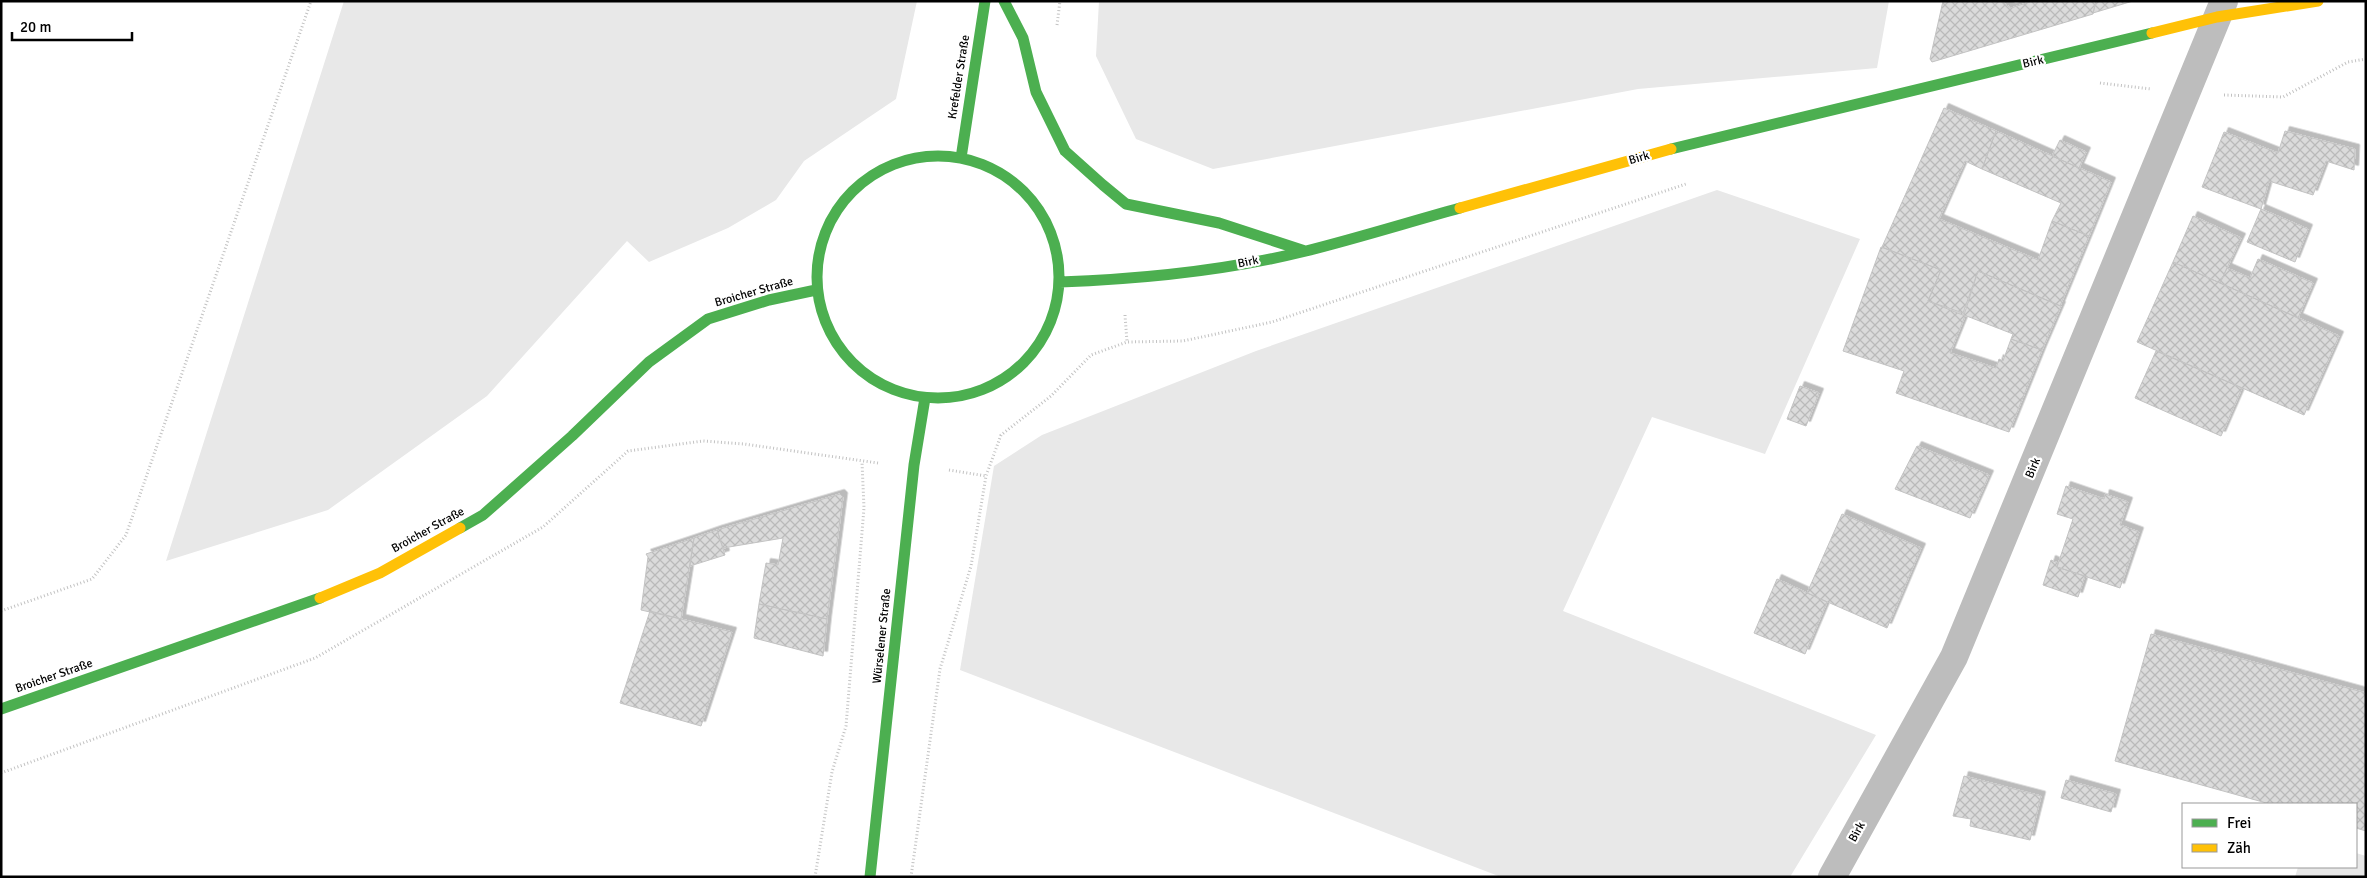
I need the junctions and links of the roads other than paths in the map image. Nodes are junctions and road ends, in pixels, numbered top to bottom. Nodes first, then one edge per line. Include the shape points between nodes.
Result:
1 (985, 1) edge
2 (1004, 1) edge
3 (2318, 1) edge
4 (2221, 9) edge
5 (961, 158) junction
6 (1305, 251) junction
7 (1060, 282) junction
8 (816, 290) junction
9 (925, 398) junction
10 (1, 709) edge
11 (870, 877) edge
12 (1832, 877) edge

1 - 5 main road, Krefelder Straße
2 - 6 main road via 1023,38 1036,92 1065,151 1103,185 1126,204 1219,223
3 - 4 main road
4 - 6 main road, Birk via 1694,143
4 - 12 street, Birk via 1954,657
5 - 7 main road via 994,169 1022,189 1043,216 1056,248
5 - 8 main road via 923,156 887,167 855,188 832,217 818,252
6 - 7 main road, Birk via 1214,269 1123,280
7 - 9 main road via 1052,320 1032,355 1002,381 965,396
8 - 9 main road via 833,337 841,351 864,374 893,390
8 - 10 main road, Broicher Straße via 769,300 708,319 649,362 483,515 380,573 327,596
9 - 11 main road, Würselener Straße via 914,465

